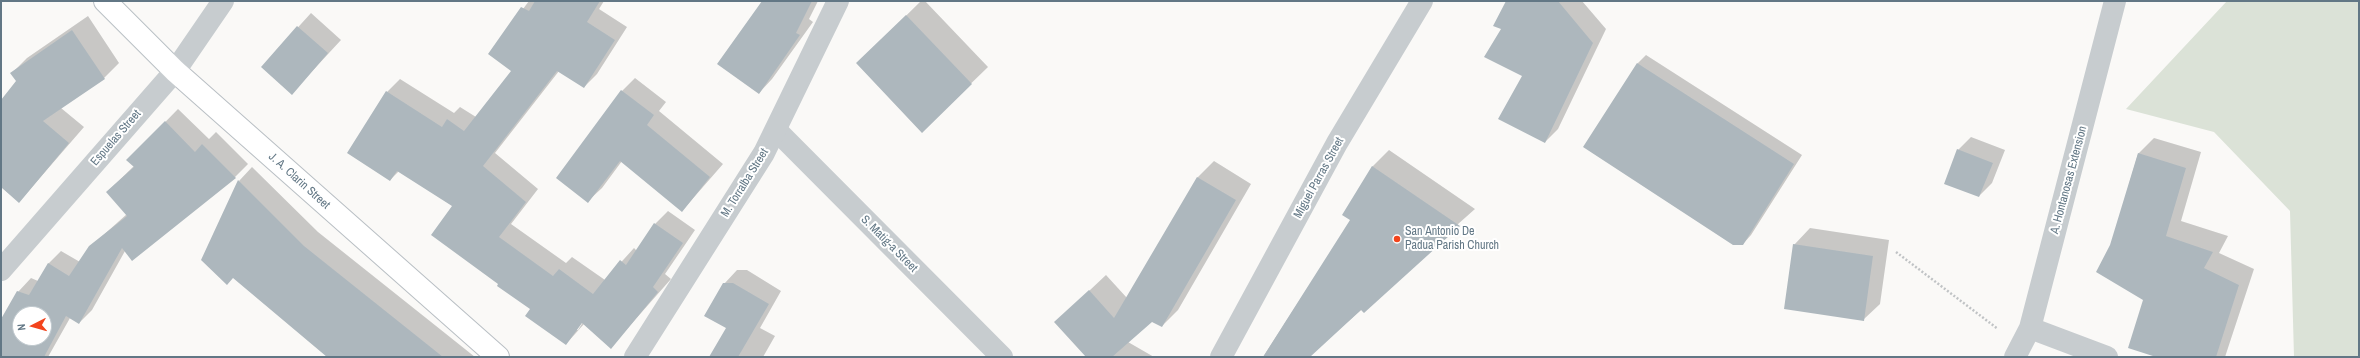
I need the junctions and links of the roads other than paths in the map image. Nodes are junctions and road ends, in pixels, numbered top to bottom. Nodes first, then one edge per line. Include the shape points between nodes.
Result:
1 (105, 1) edge
2 (223, 1) edge
3 (838, 1) edge
4 (1422, 1) edge
5 (2115, 1) edge
6 (175, 71) junction
7 (776, 130) junction
8 (1, 270) edge
9 (2022, 344) edge
10 (498, 357) edge
11 (635, 357) edge
12 (1002, 357) edge
13 (1221, 357) edge
14 (2107, 357) edge

1 - 6 main road, J. A. Clarin Street
2 - 6 street, Espuelas Street
3 - 7 street, M. Torralba Street
4 - 13 street, Miguel Parras Street via 1337,143
5 - 9 street, A. Hontanosas Extension
6 - 8 street, Espuelas Street
6 - 10 main road, J. A. Clarin Street
7 - 11 street, M. Torralba Street via 760,160
7 - 12 street, S. Matig-a Street
9 - 14 street

